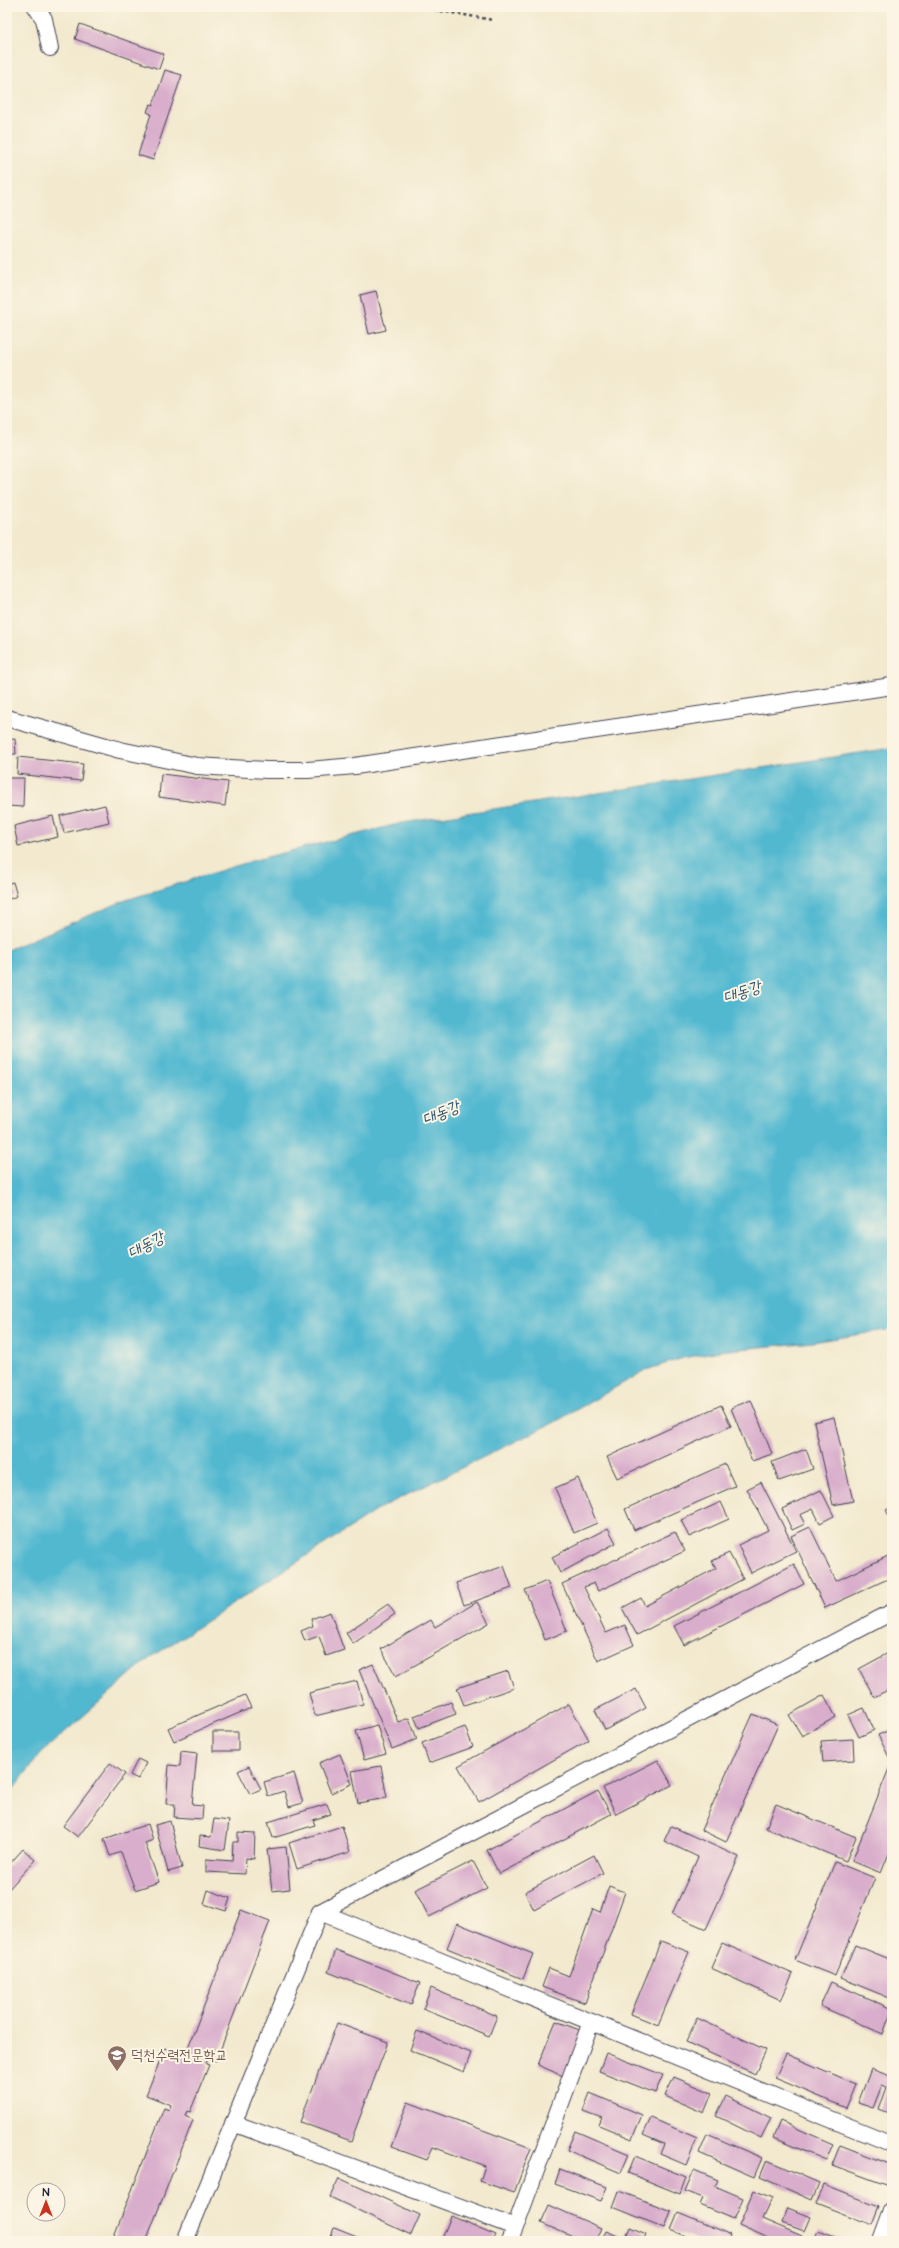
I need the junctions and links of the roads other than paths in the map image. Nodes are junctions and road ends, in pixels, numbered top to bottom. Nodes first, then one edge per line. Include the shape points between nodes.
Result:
1 (36, 7) edge
2 (50, 48) dead end
3 (892, 686) edge
4 (7, 718) edge
5 (892, 1612) edge
6 (320, 1912) junction
7 (591, 2022) junction
8 (233, 2123) junction
9 (892, 2144) edge
10 (892, 2211) edge
11 (513, 2234) edge
12 (185, 2241) edge
13 (881, 2241) edge

1 - 2 street via 44,20
3 - 4 street via 363,765 308,770 197,766 120,750
5 - 6 street
6 - 7 street
6 - 8 street
7 - 9 street
7 - 11 street
8 - 11 street
8 - 12 street
10 - 13 street

